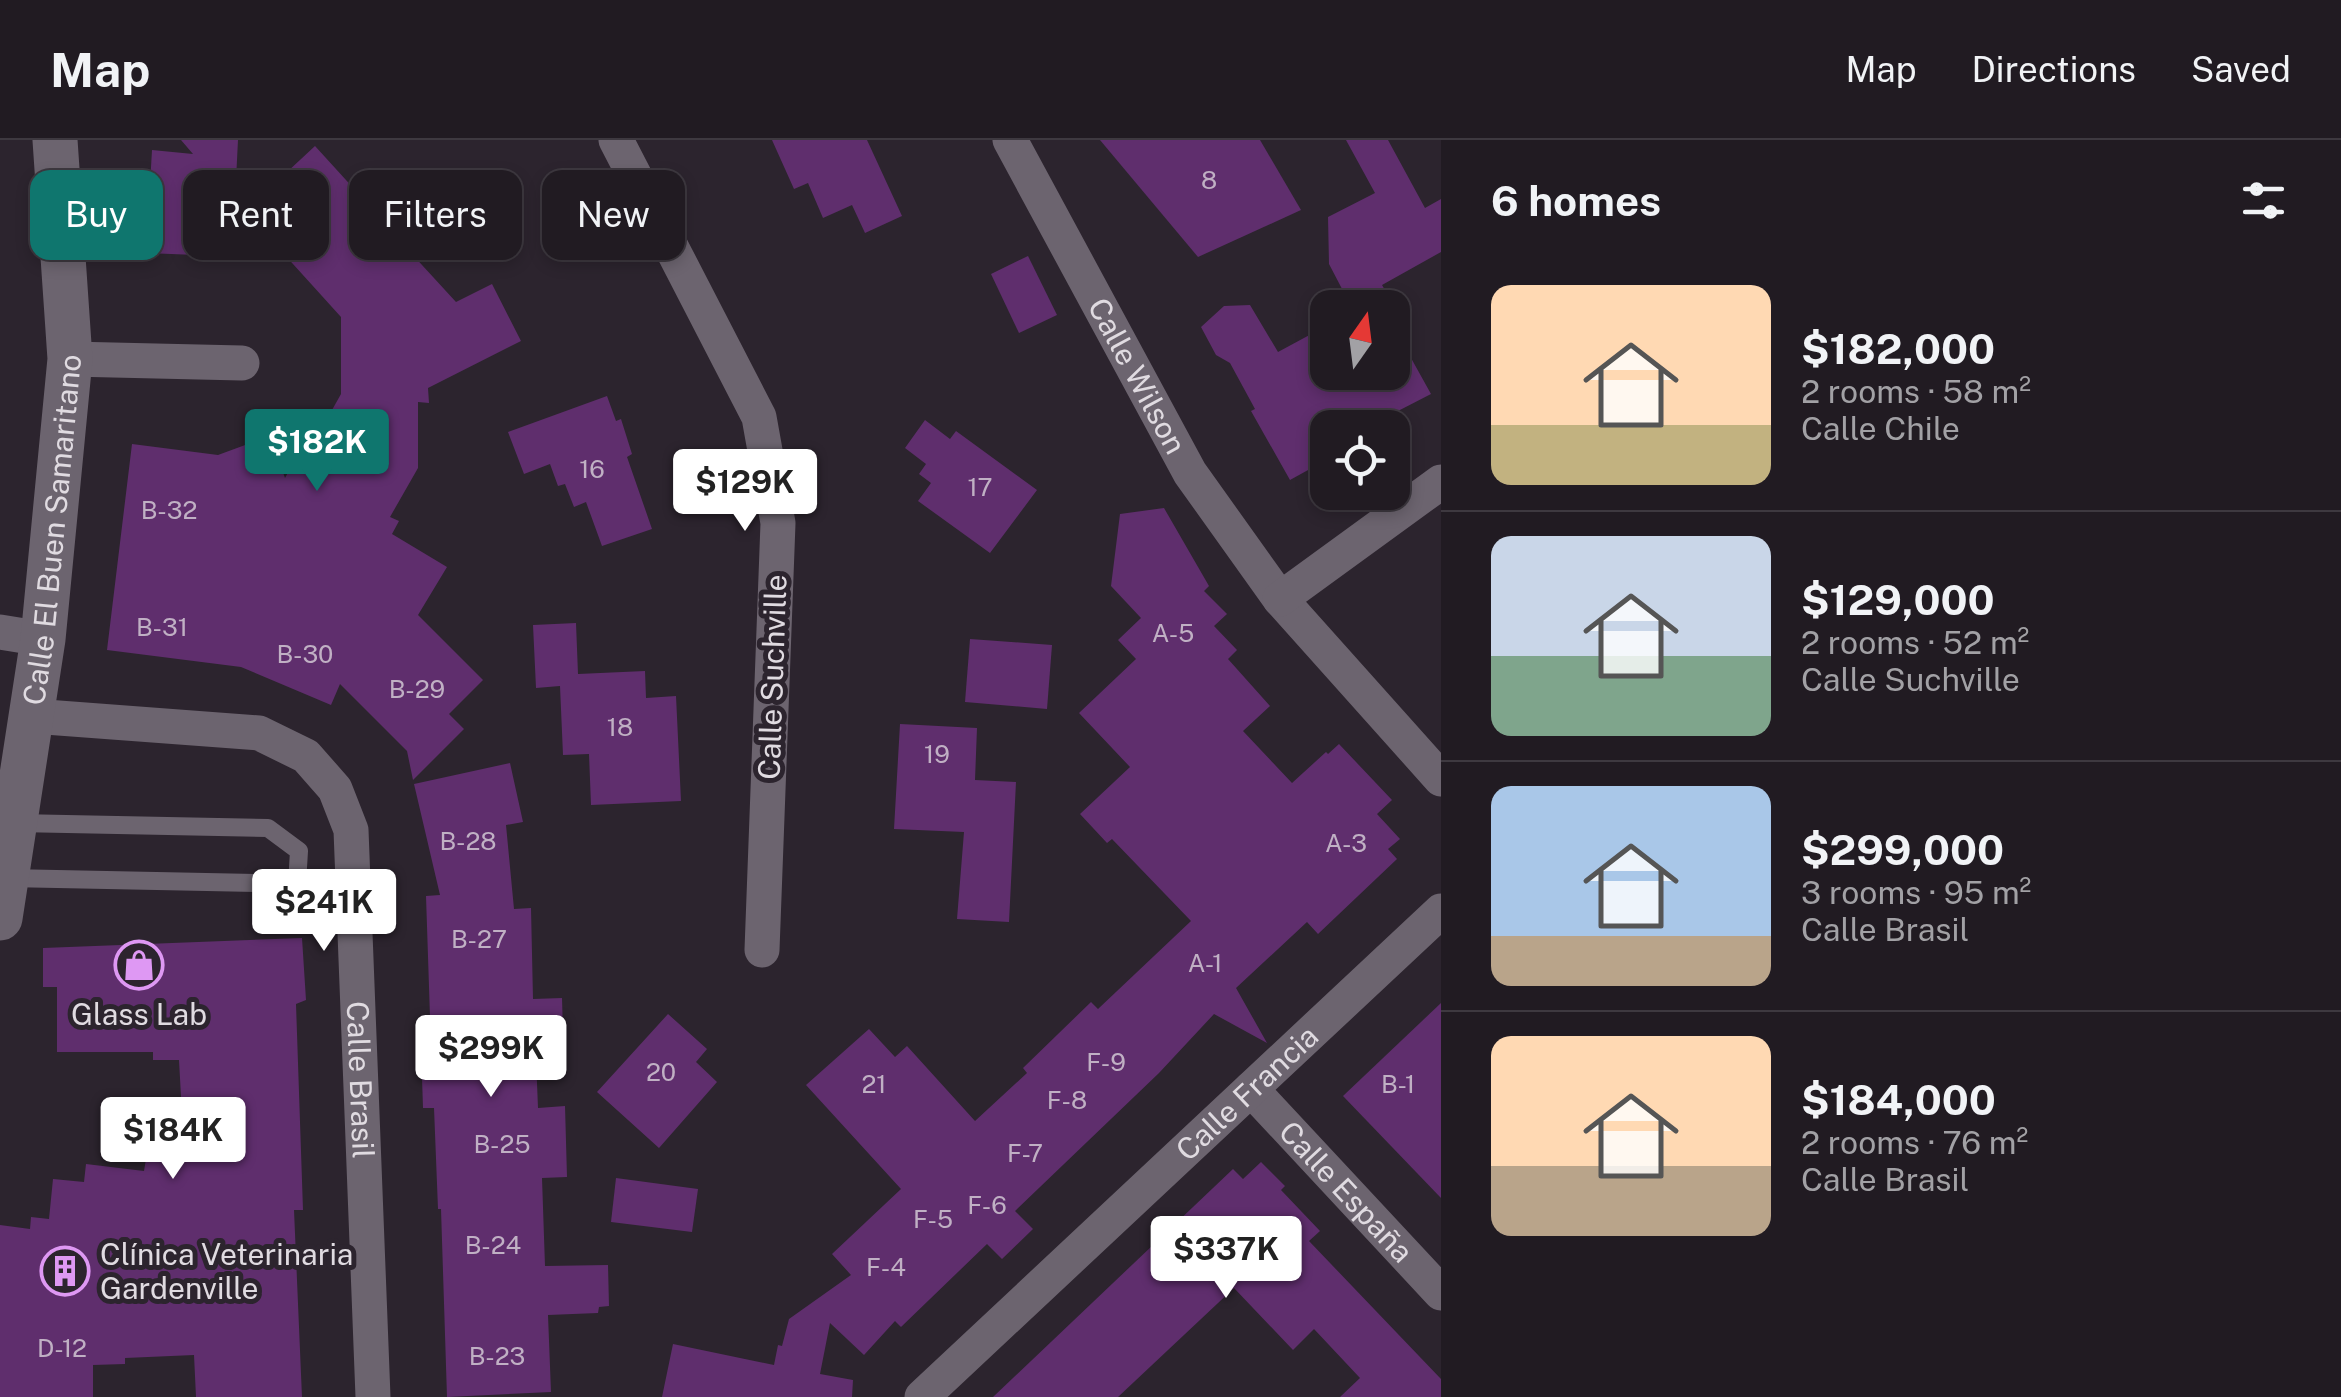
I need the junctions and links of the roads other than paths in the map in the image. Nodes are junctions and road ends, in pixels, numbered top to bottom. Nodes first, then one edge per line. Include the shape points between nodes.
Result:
1 (54, 140) edge
2 (616, 140) edge
3 (1010, 140) edge
4 (70, 359) junction
5 (242, 363) dead end
6 (1441, 482) edge
7 (1280, 598) junction
8 (22, 636) edge
9 (32, 716) junction
10 (1441, 779) edge
11 (15, 822) junction
12 (298, 884) junction
13 (354, 886) junction
14 (3, 898) edge
15 (1441, 911) edge
16 (762, 950) dead end
17 (1251, 1089) junction
18 (1441, 1293) edge
19 (373, 1397) edge
20 (922, 1397) edge

1 - 4 street, Calle El Buen Samaritano
2 - 16 street, Calle Suchville via 759,417 778,522
3 - 7 street, Calle Wilson via 1190,472
4 - 5 street
4 - 8 street, Calle El Buen Samaritano
6 - 7 street
7 - 10 street, Calle Wilson
8 - 9 street, Calle El Buen Samaritano
9 - 11 street, Calle El Buen Samaritano
9 - 13 street, Calle Brasil via 259,732 306,756 335,789 352,830
11 - 12 lane via 268,828 299,851
11 - 14 street, Calle El Buen Samaritano
12 - 13 lane
12 - 14 lane
13 - 19 street, Calle Brasil
15 - 17 street, Calle Francia
17 - 18 street, Calle España
17 - 20 street, Calle Francia

